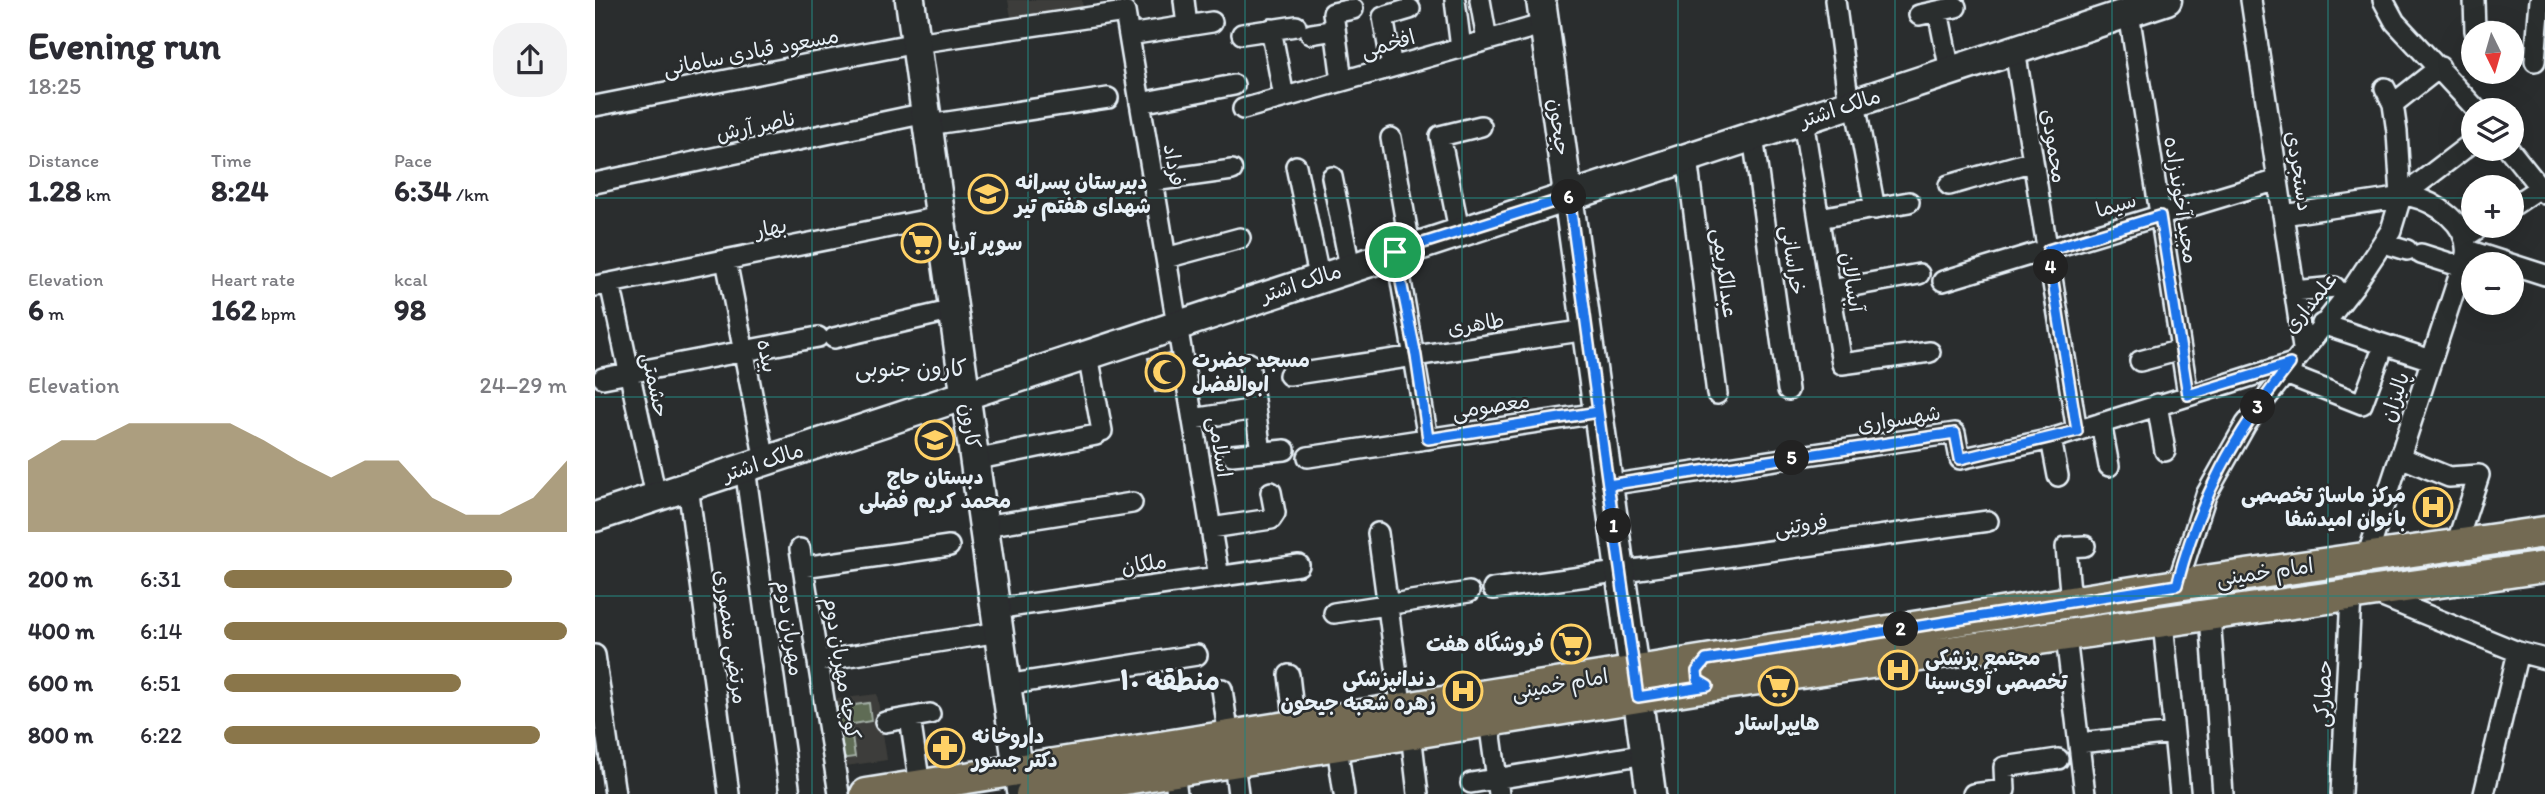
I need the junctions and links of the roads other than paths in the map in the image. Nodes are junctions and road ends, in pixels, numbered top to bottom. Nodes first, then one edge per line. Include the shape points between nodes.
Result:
1 (910, 0) edge
2 (1184, 0) edge
3 (1455, 0) edge
4 (1480, 0) edge
5 (1835, 0) edge
6 (2167, 0) edge
7 (2251, 0) edge
8 (2383, 0) edge
9 (2473, 0) edge
10 (2540, 0) edge
11 (1353, 9) dead end
12 (1410, 9) dead end
13 (1938, 11) dead end
14 (2111, 11) edge
15 (1125, 12) joint
16 (1543, 12) edge
17 (2474, 21) edge
18 (1212, 22) dead end
19 (1187, 26) junction
20 (1271, 29) junction
21 (1335, 30) junction
22 (1242, 34) dead end
23 (1129, 35) junction
24 (1487, 40) junction
25 (916, 43) junction
26 (1461, 48) junction
27 (2015, 50) junction
28 (2535, 61) dead end
29 (1392, 67) junction
30 (2440, 67) junction
31 (1950, 71) junction
32 (1342, 81) junction
33 (1234, 86) dead end
34 (1284, 97) junction
35 (1108, 98) dead end
36 (2467, 98) edge
37 (1140, 103) junction
38 (1852, 104) junction
39 (595, 106) edge
40 (1243, 108) dead end
41 (927, 119) junction
42 (1804, 120) junction
43 (1481, 126) dead end
44 (1752, 136) junction
45 (1391, 138) dead end
46 (2461, 151) edge
47 (1687, 158) junction
48 (2033, 161) junction
49 (2519, 161) edge
50 (1296, 166) dead end
51 (1232, 170) dead end
52 (1332, 177) dead end
53 (2278, 180) junction
54 (1153, 181) junction
55 (595, 183) edge
56 (1949, 185) dead end
57 (2543, 190) edge
58 (1569, 197) junction
59 (2401, 197) junction
60 (2524, 200) edge
61 (1909, 202) dead end
62 (1875, 209) junction
63 (2283, 215) junction
64 (940, 216) junction
65 (2160, 216) junction
66 (1819, 218) junction
67 (1459, 230) junction
68 (1240, 238) dead end
69 (2473, 238) edge
70 (2384, 243) junction
71 (1403, 249) junction
72 (2048, 250) junction
73 (2464, 251) junction
74 (1166, 258) junction
75 (726, 260) junction
76 (1350, 267) junction
77 (1919, 274) dead end
78 (2545, 275) edge
79 (1319, 276) junction
80 (1943, 281) dead end
81 (602, 285) edge
82 (2335, 287) dead end
83 (1831, 290) junction
84 (2294, 291) junction
85 (954, 310) junction
86 (2322, 324) junction
87 (1177, 325) junction
88 (1587, 330) junction
89 (2303, 348) junction
90 (2181, 350) junction
91 (744, 352) junction
92 (1930, 352) dead end
93 (1088, 355) junction
94 (1416, 356) junction
95 (2380, 356) dead end
96 (2431, 360) junction
97 (2140, 361) dead end
98 (1249, 363) dead end
99 (2286, 369) junction
100 (629, 373) junction
101 (1289, 375) dead end
102 (603, 378) dead end
103 (1788, 390) dead end
104 (965, 394) junction
105 (1717, 394) dead end
106 (2188, 395) junction
107 (2157, 404) junction
108 (1255, 409) junction
109 (1598, 412) junction
110 (1193, 419) junction
111 (2101, 423) junction
112 (2077, 431) junction
113 (1428, 439) junction
114 (2051, 439) junction
115 (1285, 450) dead end
116 (2165, 450) dead end
117 (1261, 452) junction
118 (1233, 455) dead end
119 (1308, 457) dead end
120 (2400, 457) junction
121 (974, 460) junction
122 (755, 465) junction
123 (2109, 466) dead end
124 (2058, 476) dead end
125 (1608, 485) junction
126 (688, 486) junction
127 (1271, 492) dead end
128 (656, 496) junction
129 (1132, 503) dead end
130 (595, 517) edge
131 (1988, 521) dead end
132 (984, 526) junction
133 (2544, 527) edge
134 (1211, 528) junction
135 (1378, 533) dead end
136 (2456, 545) junction
137 (949, 546) dead end
138 (2067, 547) dead end
139 (2367, 557) junction
140 (1299, 565) dead end
141 (2545, 566) edge
142 (1621, 574) junction
143 (1219, 577) junction
144 (2177, 585) junction
145 (1493, 589) dead end
146 (1469, 592) dead end
147 (2362, 595) junction
148 (2071, 602) junction
149 (1388, 606) junction
150 (1333, 613) dead end
151 (2210, 616) junction
152 (997, 620) junction
153 (2163, 622) junction
154 (2066, 637) junction
155 (2518, 652) junction
156 (595, 655) edge
157 (1197, 655) dead end
158 (2545, 659) edge
159 (818, 661) junction
160 (1707, 673) junction
161 (1289, 675) dead end
162 (1636, 684) junction
163 (1006, 685) junction
164 (1222, 689) dead end
165 (930, 714) dead end
166 (910, 718) junction
167 (1489, 721) junction
168 (885, 722) dead end
169 (1406, 722) junction
170 (1295, 727) junction
171 (2174, 733) junction
172 (2079, 743) junction
173 (1337, 746) junction
174 (1232, 750) junction
175 (1646, 754) junction
176 (2058, 759) dead end
177 (1175, 783) edge
178 (1471, 783) dead end
179 (920, 786) junction
180 (1023, 786) edge
181 (1136, 786) edge
182 (1498, 786) edge
183 (615, 794) edge
184 (729, 794) edge
185 (790, 794) edge
186 (839, 794) edge
187 (866, 794) edge
188 (1238, 794) edge
189 (1344, 794) edge
190 (1418, 794) edge
191 (1651, 794) edge
192 (1973, 794) edge
193 (2085, 794) edge
194 (2180, 794) edge
195 (2223, 794) edge
196 (2341, 794) edge
197 (2484, 794) edge

1 - 25 main road, کارون
2 - 19 street
3 - 26 street
4 - 24 street
5 - 38 street
6 - 14 main road, مالک اشتر
7 - 53 street, دستجردی
8 - 30 street via 2395,22
9 - 17 street
10 - 28 street
11 - 21 street via 1333,13
12 - 29 street via 1383,17
13 - 31 street
14 - 27 main road, مالک اشتر
14 - 65 street, مجید آخوندزاده
15 - 23 street, فرداد
15 - 25 street, مسعود قبادی سامانی
16 - 24 street, افخمی
16 - 58 main road, جیحون
18 - 19 street
19 - 23 street
20 - 21 street
20 - 22 street
20 - 34 street
21 - 32 street
23 - 37 street, فرداد
24 - 26 street, افخمی
25 - 39 street, مسعود قبادی سامانی
25 - 41 main road, کارون
26 - 29 street, افخمی
27 - 31 main road, مالک اشتر
27 - 48 street, محمودی
29 - 32 street, افخمی
30 - 36 street
30 - 59 street, علمداری via 2389,96
31 - 38 main road, مالک اشتر
32 - 34 street, افخمی
33 - 37 street
34 - 40 street, افخمی
35 - 41 street, ناصر آرش
37 - 54 street, فرداد
38 - 42 main road, مالک اشتر
38 - 62 street
41 - 55 street, ناصر آرش
41 - 64 main road, کارون
42 - 44 main road, مالک اشتر
42 - 66 street, آبسالان
43 - 67 street via 1440,136
44 - 47 main road, مالک اشتر
44 - 103 street, خراسانی
45 - 71 street
46 - 59 street
47 - 58 main road, مالک اشتر
47 - 105 street, عبدالکریمی
48 - 56 street
48 - 72 street, محمودی
49 - 57 street
50 - 79 street
51 - 54 street
52 - 76 street
53 - 63 street, دستجردی
53 - 65 street, سیما
54 - 74 street, فرداد
57 - 60 street
58 - 67 main road, مالک اشتر
58 - 88 main road, جیحون
59 - 63 street
59 - 70 street, علمداری
59 - 73 street via 2439,208
61 - 62 street
62 - 66 street
63 - 84 street, دستجردی
64 - 75 street, بهار
64 - 85 main road, کارون
65 - 72 street, سیما
65 - 90 street, مجید آخوندزاده
66 - 83 street, آبسالان
67 - 71 main road, مالک اشتر
68 - 74 street
69 - 73 street
70 - 73 street via 2414,252
70 - 86 street, علمداری
71 - 76 main road, مالک اشتر
71 - 94 street
72 - 80 street
72 - 112 street, محمودی
73 - 78 street
73 - 96 street, پالیزان
74 - 87 street, فرداد
75 - 81 street, بهار
75 - 91 street, بیده
76 - 79 main road, مالک اشتر
77 - 83 street
79 - 87 main road, مالک اشتر
81 - 100 street, حشمتی
82 - 84 street
83 - 92 street, آبسالان via 1842,364
84 - 89 street, دستجردی
85 - 91 street
85 - 104 main road, کارون
86 - 89 street, علمداری
86 - 96 street
87 - 93 main road, مالک اشتر
87 - 110 street, اسلامی
88 - 94 street, طاهری
88 - 109 main road, جیحون
89 - 99 street, علمداری
90 - 97 street
90 - 106 street, مجید آخوندزاده
91 - 100 street
91 - 122 street, بیده
93 - 104 main road, مالک اشتر
93 - 121 street via 1099,433
94 - 101 street, طاهری
94 - 113 street
95 - 99 street via 2362,404
96 - 120 street, پالیزان
98 - 108 street
99 - 106 street, شهسواری
99 - 144 street, علمداری via 2246,424 2206,495
100 - 102 street
100 - 128 street, حشمتی
104 - 121 main road, کارون
104 - 122 main road, مالک اشتر
106 - 107 street, شهسواری
107 - 111 street, شهسواری
107 - 116 street
108 - 110 street
108 - 117 street
109 - 113 street, معصومی
109 - 125 main road, جیحون
110 - 134 street, اسلامی
111 - 112 street, شهسواری
111 - 123 street
112 - 114 street, شهسواری
113 - 119 street, معصومی
114 - 124 street
114 - 125 street, شهسواری via 1960,459 1955,433
115 - 117 street
117 - 118 street
120 - 136 street via 2449,477 2479,475
120 - 139 street, پالیزان
121 - 132 main road, کارون
122 - 126 main road, مالک اشتر
122 - 185 street, مهربان دوم
125 - 142 main road, جیحون
126 - 128 main road, مالک اشتر
126 - 184 street, مرتضی منصوری
127 - 134 street via 1274,517
128 - 130 main road, مالک اشتر
129 - 132 street
131 - 142 street, فروتنی
132 - 152 main road, کارون
133 - 136 main road, امام خمینی
134 - 143 street, اسلامی
135 - 149 street
136 - 139 main road, امام خمینی
137 - 159 street, کوچه مهربان دوم via 801,558
138 - 148 street
139 - 144 main road, امام خمینی
140 - 143 street, ملکان
141 - 147 main road, امام خمینی
142 - 145 street, فروتنی
142 - 162 main road, جیحون
143 - 152 street, ملکان
144 - 148 main road, امام خمینی
146 - 149 street
147 - 151 main road, امام خمینی
147 - 155 street
147 - 196 street, حصارکی
148 - 160 main road, امام خمینی
149 - 150 street
149 - 169 street
151 - 153 main road, امام خمینی
151 - 195 street
152 - 159 street, ملکان
152 - 163 main road, کارون
153 - 154 main road, امام خمینی
153 - 171 street
154 - 160 main road, امام خمینی
154 - 172 street
155 - 158 street
155 - 197 street
156 - 183 street
157 - 163 street
159 - 186 street, کوچه مهربان دوم
160 - 162 main road, امام خمینی
161 - 170 street
162 - 167 main road, امام خمینی
162 - 169 main road, امام خمینی
162 - 175 main road, جیحون
163 - 180 main road, کارون
164 - 174 street
165 - 166 street
166 - 168 street
166 - 179 street
167 - 169 main road, امام خمینی
167 - 182 street
169 - 170 main road, امام خمینی
169 - 173 main road, امام خمینی
169 - 190 street
170 - 174 main road, امام خمینی
171 - 172 street
171 - 194 street
172 - 193 street
173 - 174 main road, امام خمینی
173 - 189 street
174 - 177 main road, امام خمینی
174 - 180 main road, امام خمینی
174 - 188 street
175 - 182 street
175 - 191 main road, جیحون
176 - 192 street via 2004,767 2005,790
177 - 181 main road, امام خمینی
178 - 182 street
179 - 180 main road, امام خمینی
179 - 187 main road, امام خمینی
180 - 181 main road, امام خمینی

